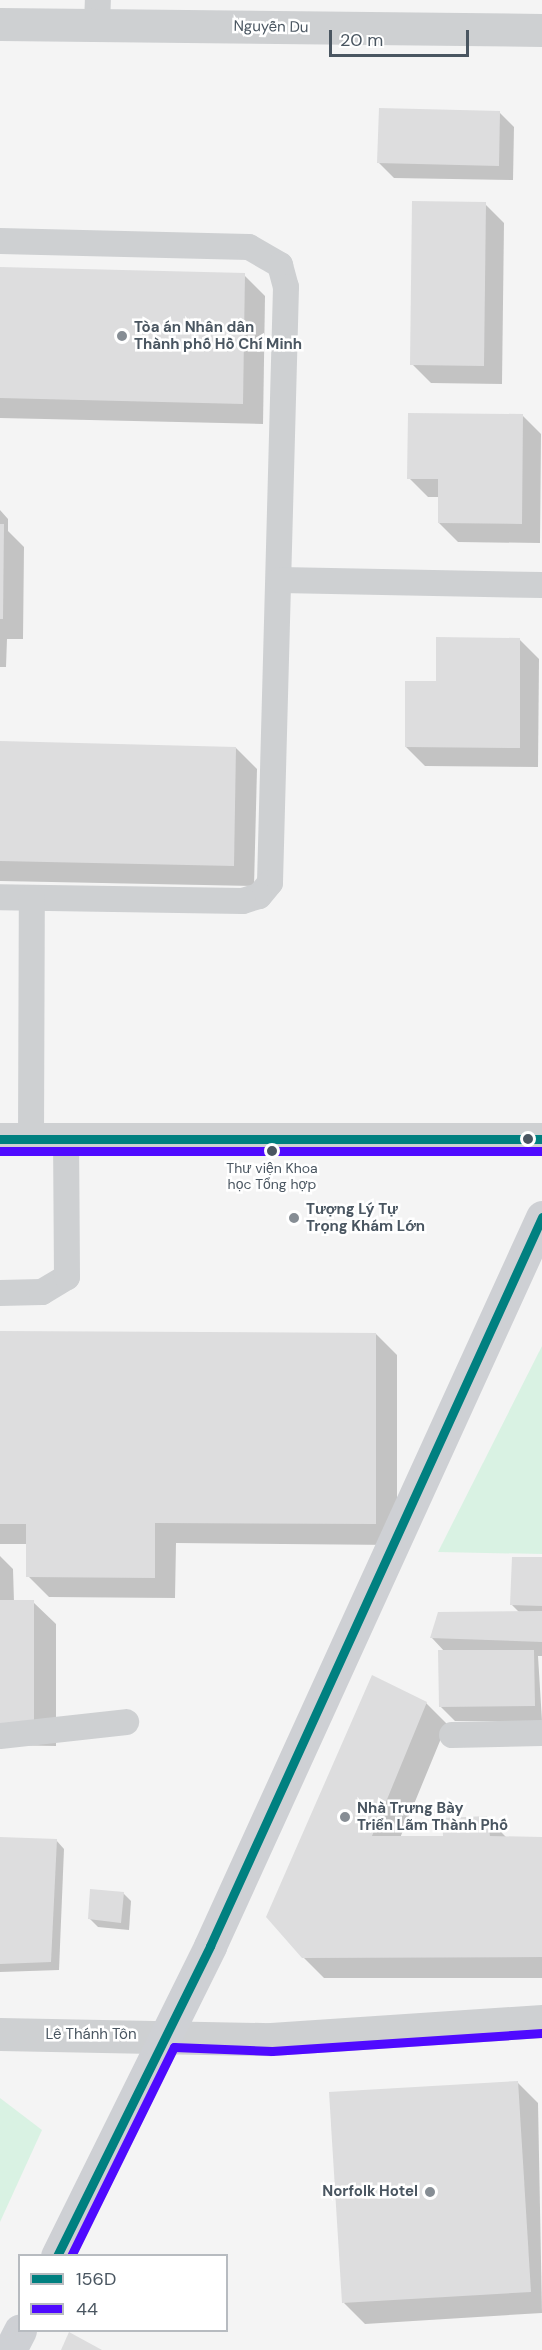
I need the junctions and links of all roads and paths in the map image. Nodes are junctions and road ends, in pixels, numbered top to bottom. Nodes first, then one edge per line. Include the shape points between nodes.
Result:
1 (98, 12) edge
2 (0, 24) edge
3 (542, 30) edge
4 (0, 241) edge
5 (280, 580) junction
6 (542, 585) edge
7 (0, 897) edge
8 (32, 898) junction
9 (66, 1138) junction
10 (16, 1139) edge
11 (542, 1139) edge
12 (540, 1225) edge
13 (0, 1293) edge
14 (126, 1722) dead end
15 (542, 1733) edge
16 (452, 1735) dead end
17 (0, 1736) edge
18 (542, 2021) edge
19 (0, 2034) edge
20 (167, 2034) junction
21 (58, 2254) edge
22 (19, 2332) edge
23 (10, 2350) edge

1 - 2 street, Nguyễn Du
1 - 3 street, Nguyễn Du
4 - 5 lane via 249,247 280,265 286,287
5 - 6 lane
5 - 8 lane via 270,883 259,896 243,901
7 - 8 lane
8 - 10 lane
9 - 10 street
9 - 11 street
9 - 13 lane via 67,1276 42,1292
12 - 20 main road
14 - 17 lane
15 - 16 lane
18 - 20 street, Lê Thánh Tôn via 271,2039
19 - 20 street, Lê Thánh Tôn
20 - 21 main road
22 - 23 main road

